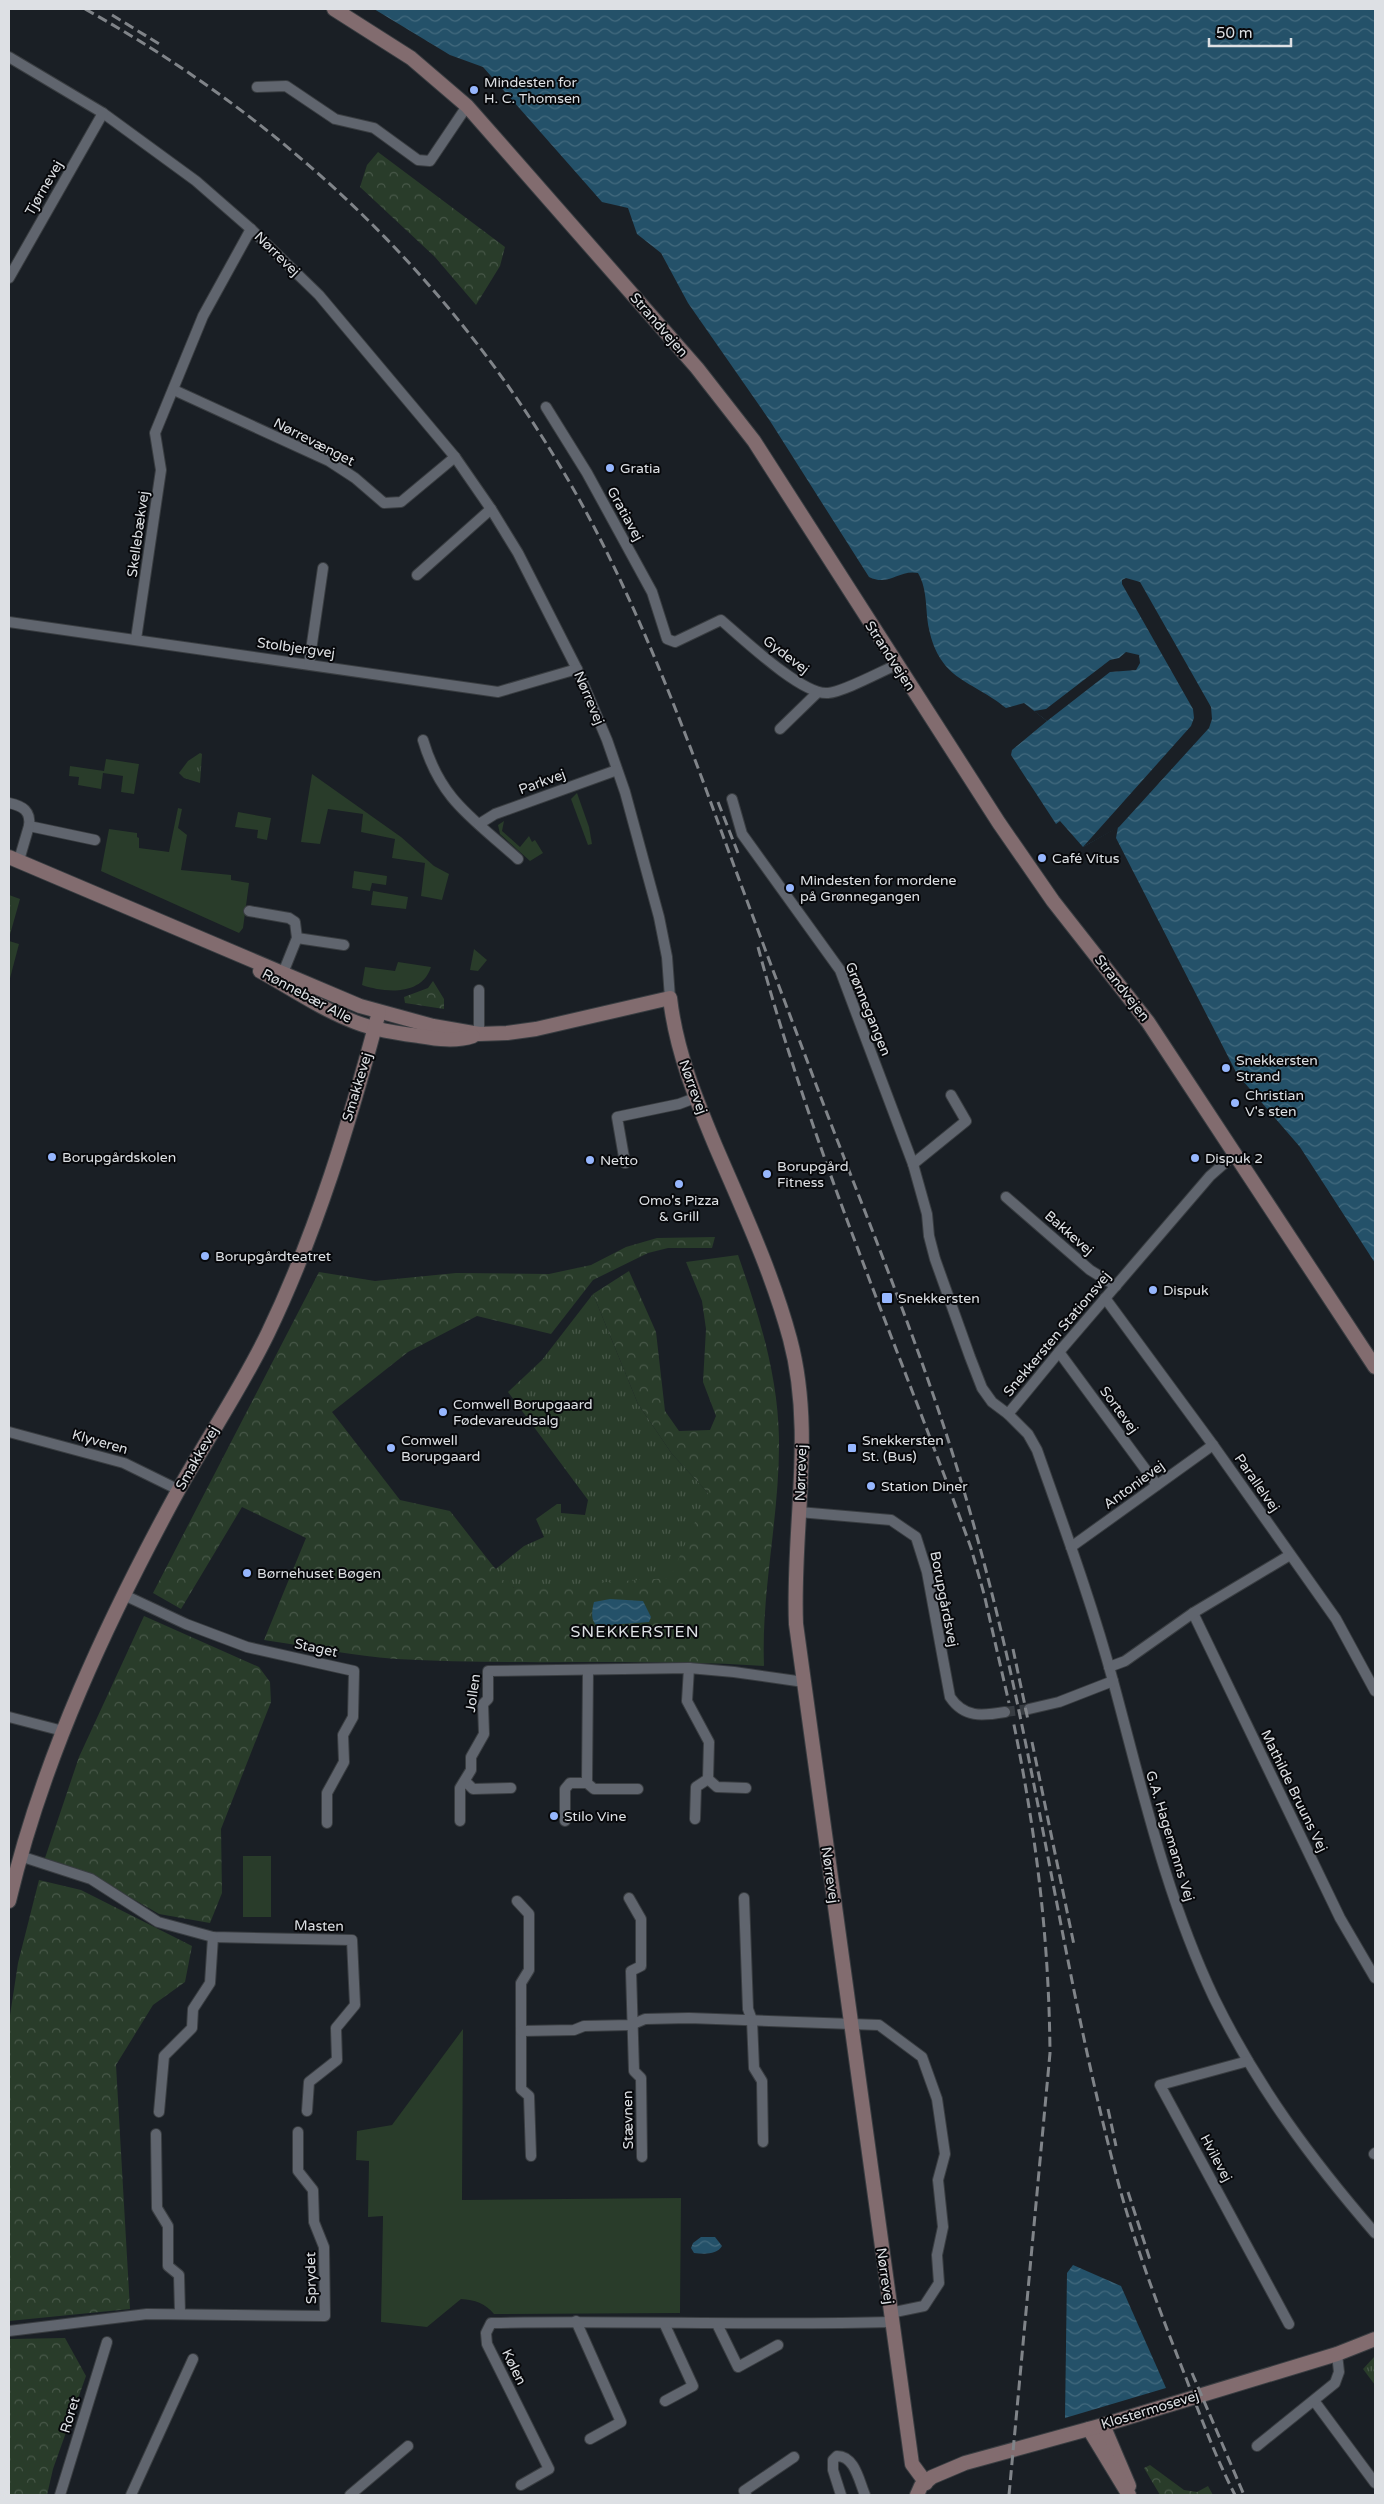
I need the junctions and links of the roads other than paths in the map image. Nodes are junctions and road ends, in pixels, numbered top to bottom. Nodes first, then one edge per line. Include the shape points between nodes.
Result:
1 (334, 9) edge
2 (9, 57) edge
3 (257, 87) dead end
4 (466, 106) junction
5 (103, 113) junction
6 (252, 229) junction
7 (9, 278) edge
8 (174, 390) junction
9 (546, 407) dead end
10 (455, 457) junction
11 (492, 508) junction
12 (323, 568) dead end
13 (417, 575) dead end
14 (9, 622) edge
15 (136, 638) junction
16 (668, 639) joint
17 (309, 664) junction
18 (896, 665) junction
19 (578, 669) junction
20 (817, 693) junction
21 (780, 728) dead end
22 (423, 740) dead end
23 (617, 770) junction
24 (732, 799) dead end
25 (9, 803) edge
26 (479, 824) junction
27 (29, 826) junction
28 (95, 840) dead end
29 (14, 859) edge
30 (518, 859) dead end
31 (249, 911) dead end
32 (297, 938) junction
33 (344, 945) dead end
34 (282, 977) junction
35 (479, 990) dead end
36 (670, 998) junction
37 (379, 1012) junction
38 (375, 1027) junction
39 (479, 1034) junction
40 (951, 1095) dead end
41 (695, 1098) junction
42 (1235, 1154) junction
43 (625, 1163) dead end
44 (913, 1164) junction
45 (1006, 1197) dead end
46 (927, 1214) joint
47 (1116, 1286) junction
48 (1105, 1298) junction
49 (1059, 1352) junction
50 (1375, 1367) edge
51 (1008, 1414) junction
52 (9, 1432) edge
53 (1213, 1445) junction
54 (1157, 1485) junction
55 (179, 1490) junction
56 (799, 1512) junction
57 (1071, 1547) junction
58 (1290, 1555) junction
59 (124, 1595) junction
60 (1193, 1614) junction
61 (1109, 1667) junction
62 (690, 1668) junction
63 (588, 1671) junction
64 (1113, 1681) junction
65 (804, 1682) junction
66 (1375, 1690) edge
67 (1029, 1708) tunnel mouth
68 (1004, 1712) tunnel mouth
69 (9, 1717) edge
70 (63, 1732) junction
71 (708, 1779) junction
72 (466, 1782) junction
73 (587, 1783) junction
74 (511, 1788) dead end
75 (746, 1788) dead end
76 (638, 1789) dead end
77 (695, 1819) dead end
78 (460, 1821) dead end
79 (565, 1821) dead end
80 (327, 1823) dead end
81 (20, 1856) junction
82 (630, 1898) dead end
83 (744, 1898) dead end
84 (9, 1901) edge
85 (518, 1901) dead end
86 (214, 1938) junction
87 (1375, 1978) edge
88 (752, 2020) junction
89 (851, 2023) junction
90 (631, 2025) junction
91 (521, 2031) junction
92 (1248, 2061) junction
93 (307, 2111) dead end
94 (159, 2112) dead end
95 (298, 2132) dead end
96 (156, 2134) dead end
97 (763, 2142) dead end
98 (531, 2156) dead end
99 (642, 2157) dead end
100 (1375, 2233) edge
101 (180, 2312) junction
102 (890, 2318) junction
103 (576, 2321) junction
104 (664, 2323) junction
105 (717, 2324) junction
106 (1290, 2324) dead end
107 (9, 2331) edge
108 (1375, 2339) edge
109 (107, 2342) dead end
110 (778, 2345) dead end
111 (1337, 2354) junction
112 (193, 2359) dead end
113 (665, 2401) dead end
114 (1315, 2402) junction
115 (1104, 2425) junction
116 (1089, 2429) junction
117 (590, 2439) dead end
118 (408, 2446) dead end
119 (1257, 2446) dead end
120 (794, 2457) dead end
121 (1375, 2483) edge
122 (521, 2485) dead end
123 (927, 2489) edge
124 (60, 2495) edge
125 (131, 2495) edge
126 (350, 2495) edge
127 (746, 2495) edge
128 (841, 2495) edge
129 (865, 2495) edge
130 (917, 2495) edge
131 (1131, 2495) edge

1 - 4 main road, Strandvejen via 410,58
2 - 5 street, Nørrevej
3 - 4 street via 286,86 328,115 374,128 424,161 430,161
4 - 18 main road, Strandvejen via 697,368 754,441
5 - 6 street, Nørrevej via 196,181
5 - 7 street, Tjørnevej
6 - 8 street via 203,316
6 - 10 street, Nørrevej via 319,295
8 - 10 street, Nørrevænget via 329,462 355,478 384,503 401,502
8 - 15 street, Skellebækvej via 155,433 161,470
9 - 16 street, Gratiavej via 587,473 652,592
10 - 11 street, Nørrevej
11 - 13 street
11 - 19 street, Nørrevej
12 - 17 street
14 - 15 street, Stolbjergvej
15 - 17 street, Stolbjergvej
16 - 20 street, Gydevej via 675,642 721,620 765,658
17 - 19 street, Stolbjergvej via 498,692
18 - 20 street via 829,694
18 - 42 main road, Strandvejen via 1017,850 1148,1022
19 - 23 street, Nørrevej
20 - 21 street
22 - 26 street via 440,784 455,803
23 - 26 street, Parkvej via 495,814
23 - 36 street, Nørrevej via 659,918
24 - 44 street, Grønnegangen via 742,834 840,970
25 - 27 street via 20,805 27,811
26 - 30 street
27 - 28 street
27 - 29 street
29 - 34 main road, Rønnebær Alle
31 - 32 street via 289,918 295,922
32 - 33 street
32 - 34 street
34 - 37 main road, Rønnebær Alle
34 - 38 main road, Rønnebær Alle via 312,1001
35 - 39 street
36 - 39 main road, Rønnebær Alle via 536,1029
36 - 41 main road, Nørrevej via 672,1020
37 - 38 main road, Smakkevej
37 - 39 main road, Rønnebær Alle
38 - 39 main road, Rønnebær Alle via 441,1039 462,1040
38 - 55 main road, Smakkevej via 321,1205 300,1260 268,1333
40 - 44 street via 966,1122
41 - 43 street via 617,1117
41 - 56 main road, Nørrevej via 782,1309 791,1341 799,1382 802,1424
42 - 47 street, Snekkersten Stationsvej via 1210,1176
42 - 50 main road, Strandvejen
44 - 46 street, Grønnegangen
45 - 47 street, Bakkevej via 1090,1270
46 - 51 street, Snekkersten Stationsvej via 935,1259 982,1388 992,1402
47 - 48 street, Snekkersten Stationsvej
48 - 49 street, Snekkersten Stationsvej
48 - 53 street, Parallelvej
49 - 51 street, Snekkersten Stationsvej
49 - 54 street, Sortevej
51 - 57 street, G.A. Hagemanns Vej via 1028,1434 1037,1450
52 - 55 street, Klyveren via 124,1463
53 - 54 street, Antonievej
53 - 58 street, Parallelvej
54 - 57 street, Antonievej
55 - 59 main road, Smakkevej
56 - 65 main road, Nørrevej via 794,1583
56 - 68 street, Borupgårdsvej via 891,1520 916,1537 927,1572 950,1697 968,1714 985,1716
57 - 61 street, G.A. Hagemanns Vej
58 - 60 street
58 - 66 street, Parallelvej via 1336,1619
59 - 70 main road, Smakkevej
59 - 80 street, Staget via 186,1624 247,1647 354,1670 353,1717 343,1735 344,1762 327,1793
60 - 61 street via 1125,1661
60 - 87 street, Mathilde Bruuns Vej via 1340,1918
61 - 64 street, G.A. Hagemanns Vej
62 - 63 street, Jollen
62 - 65 street, Jollen
62 - 71 street via 687,1702 709,1742
63 - 72 street, Jollen via 488,1671 488,1698 483,1704 484,1734 470,1757 472,1770
63 - 73 street
64 - 67 street via 1059,1702
64 - 92 street, G.A. Hagemanns Vej via 1150,1826 1177,1911 1214,1998
65 - 89 main road, Nørrevej
69 - 70 street
70 - 81 main road, Smakkevej
71 - 75 street via 717,1787
71 - 77 street via 696,1787
72 - 74 street via 473,1789
72 - 78 street, Jollen via 460,1788
73 - 76 street via 594,1789
73 - 79 street via 570,1783 565,1789
81 - 84 main road, Smakkevej
81 - 86 street, Masten via 91,1880 158,1922
82 - 90 street, Stævnen via 641,1920 641,1966 631,1970
83 - 88 street via 748,2009
85 - 91 street via 529,1914 528,1970 521,1983
86 - 93 street, Masten via 352,1940 355,2005 336,2028 337,2060 308,2082
86 - 94 street via 210,1983 193,2009 192,2028 164,2056
88 - 89 street
88 - 90 street via 645,2019
88 - 97 street via 754,2068 762,2081
89 - 102 main road, Nørrevej
89 - 102 street, Kølen via 879,2025 922,2057 937,2099 945,2154 938,2180 944,2227 937,2255 939,2283 924,2306
90 - 91 street
90 - 99 street, Stævnen via 634,2071 641,2078
91 - 98 street via 521,2088 529,2096
92 - 100 street, G.A. Hagemanns Vej via 1271,2101 1304,2147
92 - 106 street, Hvilevej via 1160,2085
95 - 101 street, Sprydet via 298,2171 313,2190 314,2222 324,2246 325,2316
96 - 101 street via 157,2208 168,2226 168,2266 179,2275
101 - 107 street, Sprydet via 98,2318
102 - 105 street, Kølen via 808,2326
102 - 123 main road, Nørrevej via 912,2464
103 - 104 street, Kølen
103 - 117 street via 621,2422
103 - 122 street, Kølen via 491,2323 486,2333 487,2344 549,2469
104 - 105 street, Kølen
104 - 113 street via 693,2386
105 - 110 street via 738,2367
108 - 111 main road, Klostermosevej
109 - 124 street, Roret
111 - 114 street via 1339,2372 1335,2383
111 - 115 main road, Klostermosevej
112 - 125 street
114 - 119 street
114 - 121 street
115 - 116 main road, Klostermosevej
115 - 131 main road
116 - 123 main road, Klostermosevej via 965,2463 932,2477
116 - 131 main road
118 - 126 street
120 - 127 street via 744,2491
123 - 130 main road, Klostermosevej via 921,2486
128 - 129 street via 833,2470 833,2460 837,2456 850,2460

